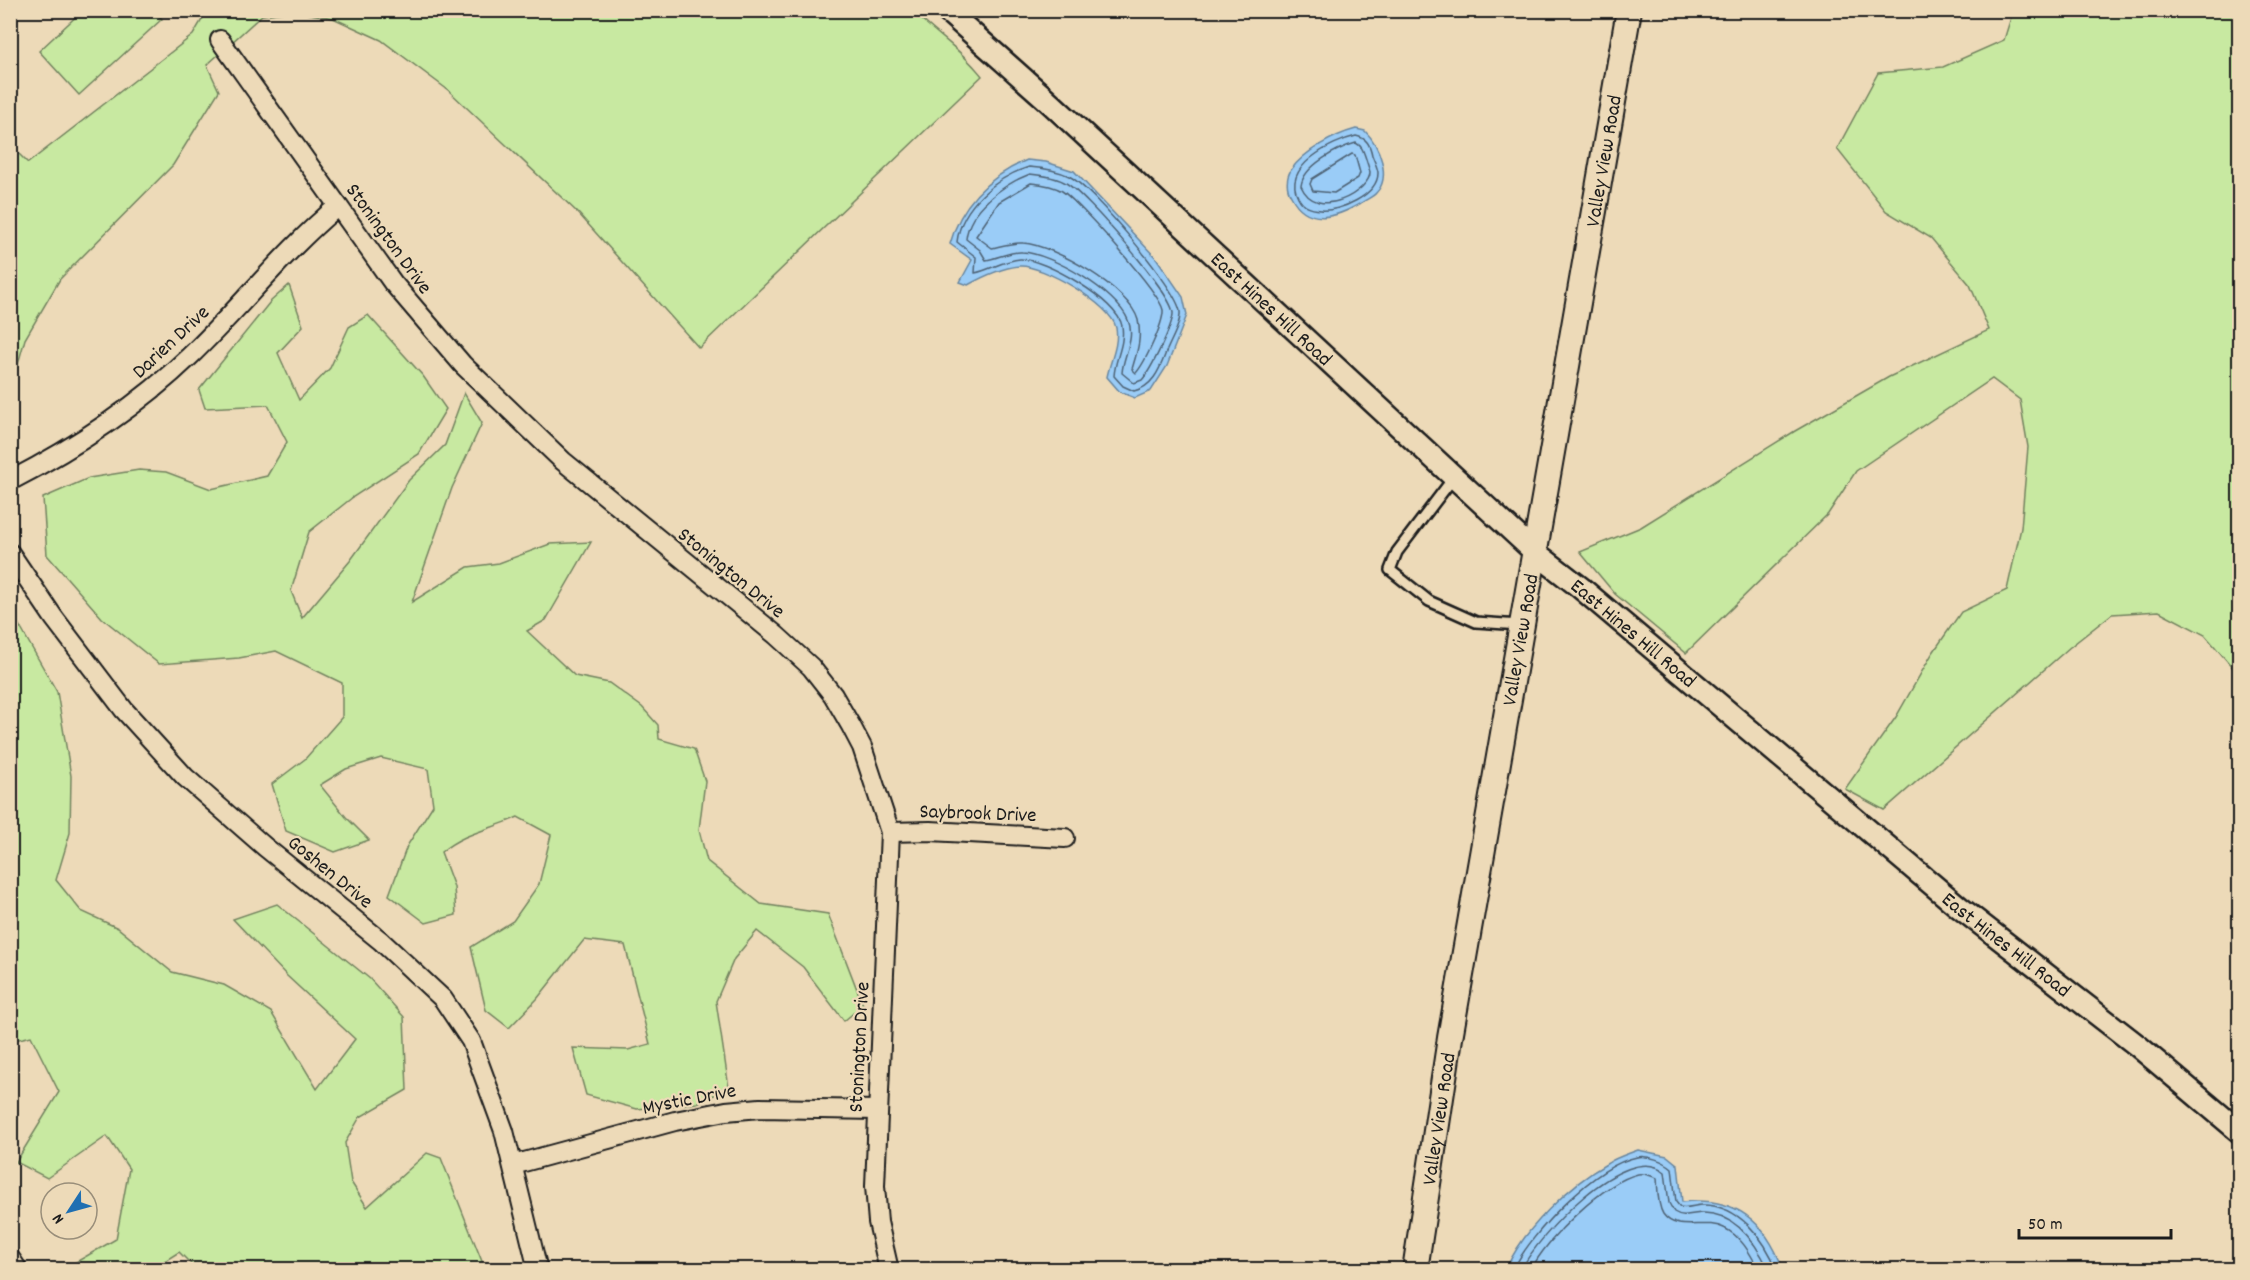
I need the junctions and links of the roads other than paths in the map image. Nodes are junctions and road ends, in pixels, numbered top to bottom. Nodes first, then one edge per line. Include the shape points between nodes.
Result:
1 (946, 10) edge
2 (1629, 10) edge
3 (220, 40) dead end
4 (338, 206) junction
5 (1454, 477) junction
6 (10, 481) edge
7 (10, 553) edge
8 (1536, 554) junction
9 (1522, 625) junction
10 (890, 832) junction
11 (1065, 838) dead end
12 (878, 1110) junction
13 (2240, 1132) edge
14 (513, 1165) junction
15 (10, 1258) edge
16 (18, 1269) edge
17 (537, 1269) edge
18 (889, 1269) edge
19 (1415, 1269) edge

1 - 5 street, East Hines Hill Road
2 - 8 main road, Valley View Road
3 - 4 street, Stonington Drive
4 - 6 street, Darien Drive via 301,239 189,357 140,400 104,426
4 - 10 street, Stonington Drive via 430,330 496,399 611,504 776,635 811,668 833,695 862,747
5 - 8 street, East Hines Hill Road
5 - 9 lane via 1397,552 1390,570 1429,602 1476,622
7 - 14 street, Goshen Drive via 124,710 184,777 381,941 443,999 476,1053
8 - 9 main road, Valley View Road
8 - 13 street, East Hines Hill Road via 1959,907 2138,1046
9 - 19 main road, Valley View Road via 1452,1026
10 - 11 street, Saybrook Drive
10 - 12 street, Stonington Drive
12 - 14 street, Mystic Drive via 726,1111 675,1120
12 - 18 street, Stonington Drive via 874,1186
14 - 17 street, Goshen Drive
15 - 16 street

